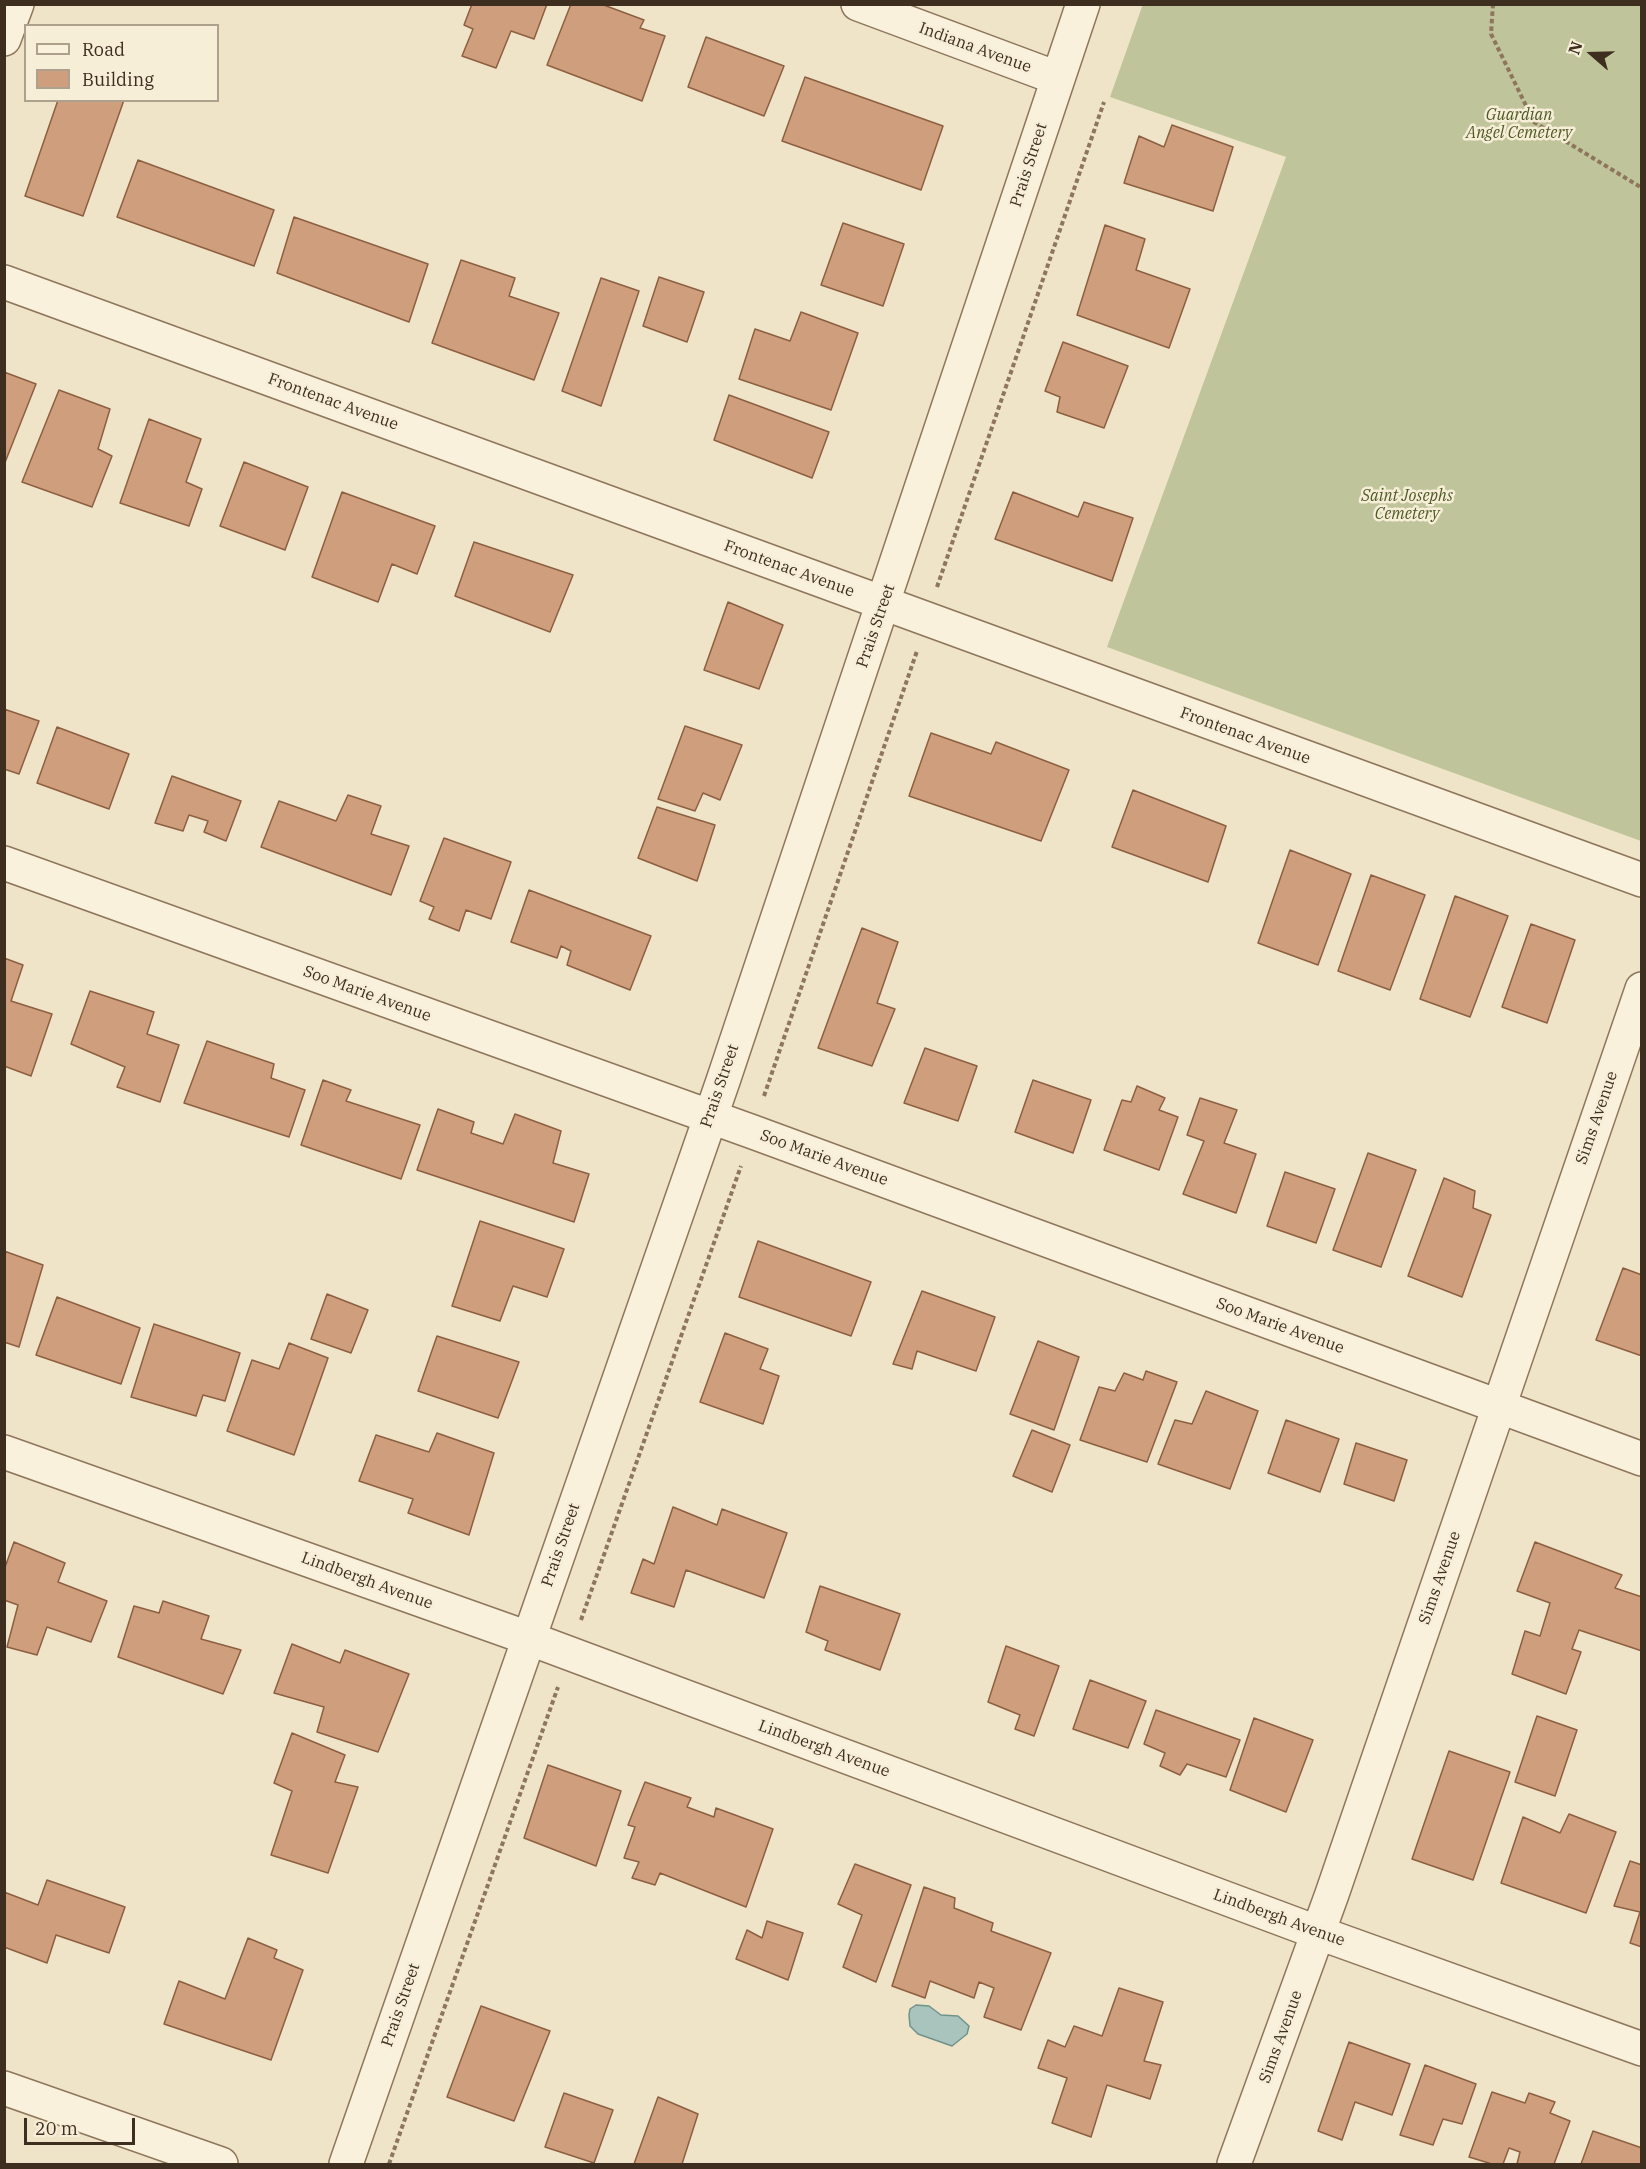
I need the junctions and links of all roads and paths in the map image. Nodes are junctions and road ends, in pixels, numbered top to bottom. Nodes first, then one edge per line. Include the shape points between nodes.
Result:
1 (17, 4) edge
2 (858, 4) edge
3 (1083, 4) edge
4 (1493, 4) edge
5 (4, 39) edge
6 (1057, 78) junction
7 (1641, 188) edge
8 (4, 282) edge
9 (884, 604) junction
10 (4, 864) edge
11 (1641, 880) edge
12 (1641, 989) edge
13 (723, 1081) junction
14 (710, 1118) junction
15 (753, 1132) junction
16 (1498, 1406) junction
17 (4, 1452) edge
18 (1641, 1459) edge
19 (528, 1638) junction
20 (569, 1654) junction
21 (1319, 1933) junction
22 (1641, 2049) edge
23 (4, 2088) edge
24 (221, 2164) edge
25 (346, 2164) edge
26 (389, 2164) edge
27 (1234, 2164) edge

1 - 5 street
2 - 6 street, Indiana Avenue
3 - 6 street, Prais Street
4 - 7 path via 1491,34 1534,122
6 - 9 street, Prais Street
8 - 9 street, Frontenac Avenue
9 - 11 street, Frontenac Avenue
9 - 13 street, Prais Street
10 - 14 street, Soo Marie Avenue
12 - 16 street, Sims Avenue
13 - 14 street, Prais Street
13 - 15 path via 764,1096
14 - 15 street, Soo Marie Avenue
14 - 19 street, Prais Street
15 - 16 street, Soo Marie Avenue
15 - 20 path
16 - 18 street, Soo Marie Avenue
16 - 21 street, Sims Avenue
17 - 19 street, Lindbergh Avenue
19 - 20 street, Lindbergh Avenue
19 - 25 street, Prais Street
20 - 21 street, Lindbergh Avenue
20 - 26 path
21 - 22 street, Lindbergh Avenue
21 - 27 street, Sims Avenue
23 - 24 street

